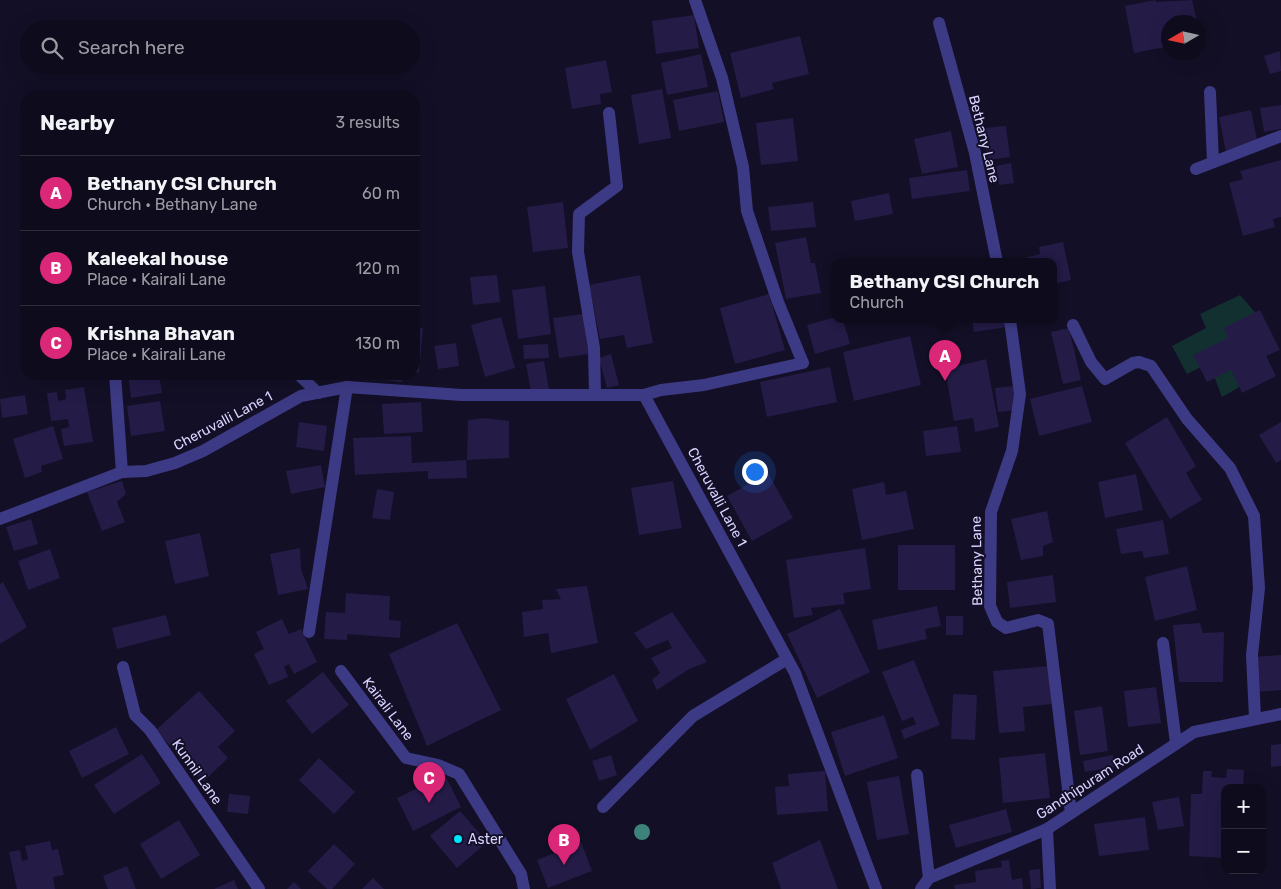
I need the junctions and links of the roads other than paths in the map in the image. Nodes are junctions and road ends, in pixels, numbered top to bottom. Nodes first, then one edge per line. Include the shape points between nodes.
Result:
1 (695, 0) edge
2 (939, 23) dead end
3 (1210, 92) dead end
4 (609, 113) dead end
5 (1281, 136) edge
6 (1213, 162) junction
7 (1196, 169) dead end
8 (996, 258) edge
9 (1010, 323) edge
10 (1073, 325) dead end
11 (115, 380) edge
12 (304, 380) edge
13 (347, 387) junction
14 (318, 393) junction
15 (595, 395) junction
16 (644, 395) junction
17 (122, 472) junction
18 (0, 519) edge
19 (309, 632) dead end
20 (1163, 643) dead end
21 (786, 658) junction
22 (123, 667) dead end
23 (341, 671) dead end
24 (1281, 714) edge
25 (1255, 718) junction
26 (1176, 743) junction
27 (918, 775) dead end
28 (603, 807) dead end
29 (1071, 813) junction
30 (1047, 829) junction
31 (930, 878) junction
32 (258, 889) edge
33 (524, 889) edge
34 (876, 889) edge
35 (921, 889) edge
36 (1050, 889) edge

1 - 16 street via 722,78 743,167 747,211 803,363
2 - 8 street, Bethany Lane via 975,153
3 - 6 street
4 - 15 street via 617,186 579,214 578,252 594,348
5 - 6 street
6 - 7 street
9 - 29 street, Bethany Lane via 1020,394 1012,451 991,512 990,606 997,622 1006,628 1038,620 1048,624
10 - 25 street via 1091,362 1105,379 1133,363 1152,366 1188,419 1230,468 1254,516 1259,588 1252,655
11 - 17 street
12 - 14 street
13 - 14 street, Cheruvalli Lane 1
13 - 15 street, Cheruvalli Lane 1 via 462,395
13 - 19 street
14 - 17 street, Cheruvalli Lane 1 via 301,396 175,463 146,471
15 - 16 street, Cheruvalli Lane 1
16 - 21 street, Cheruvalli Lane 1
17 - 18 street, Cheruvalli Lane 1
20 - 26 street
21 - 28 street via 693,716
21 - 34 street, Cheruvalli Lane 1 via 795,673
22 - 32 street, Kunnil Lane via 135,715 160,745
23 - 33 street, Kairali Lane via 406,758 438,765 459,774 520,874
24 - 25 street, Gandhipuram Road
25 - 26 street, Gandhipuram Road via 1194,732
26 - 29 street, Gandhipuram Road
27 - 31 street
29 - 30 street, Gandhipuram Road
30 - 31 street, Gandhipuram Road
30 - 36 street
31 - 35 street, Gandhipuram Road

